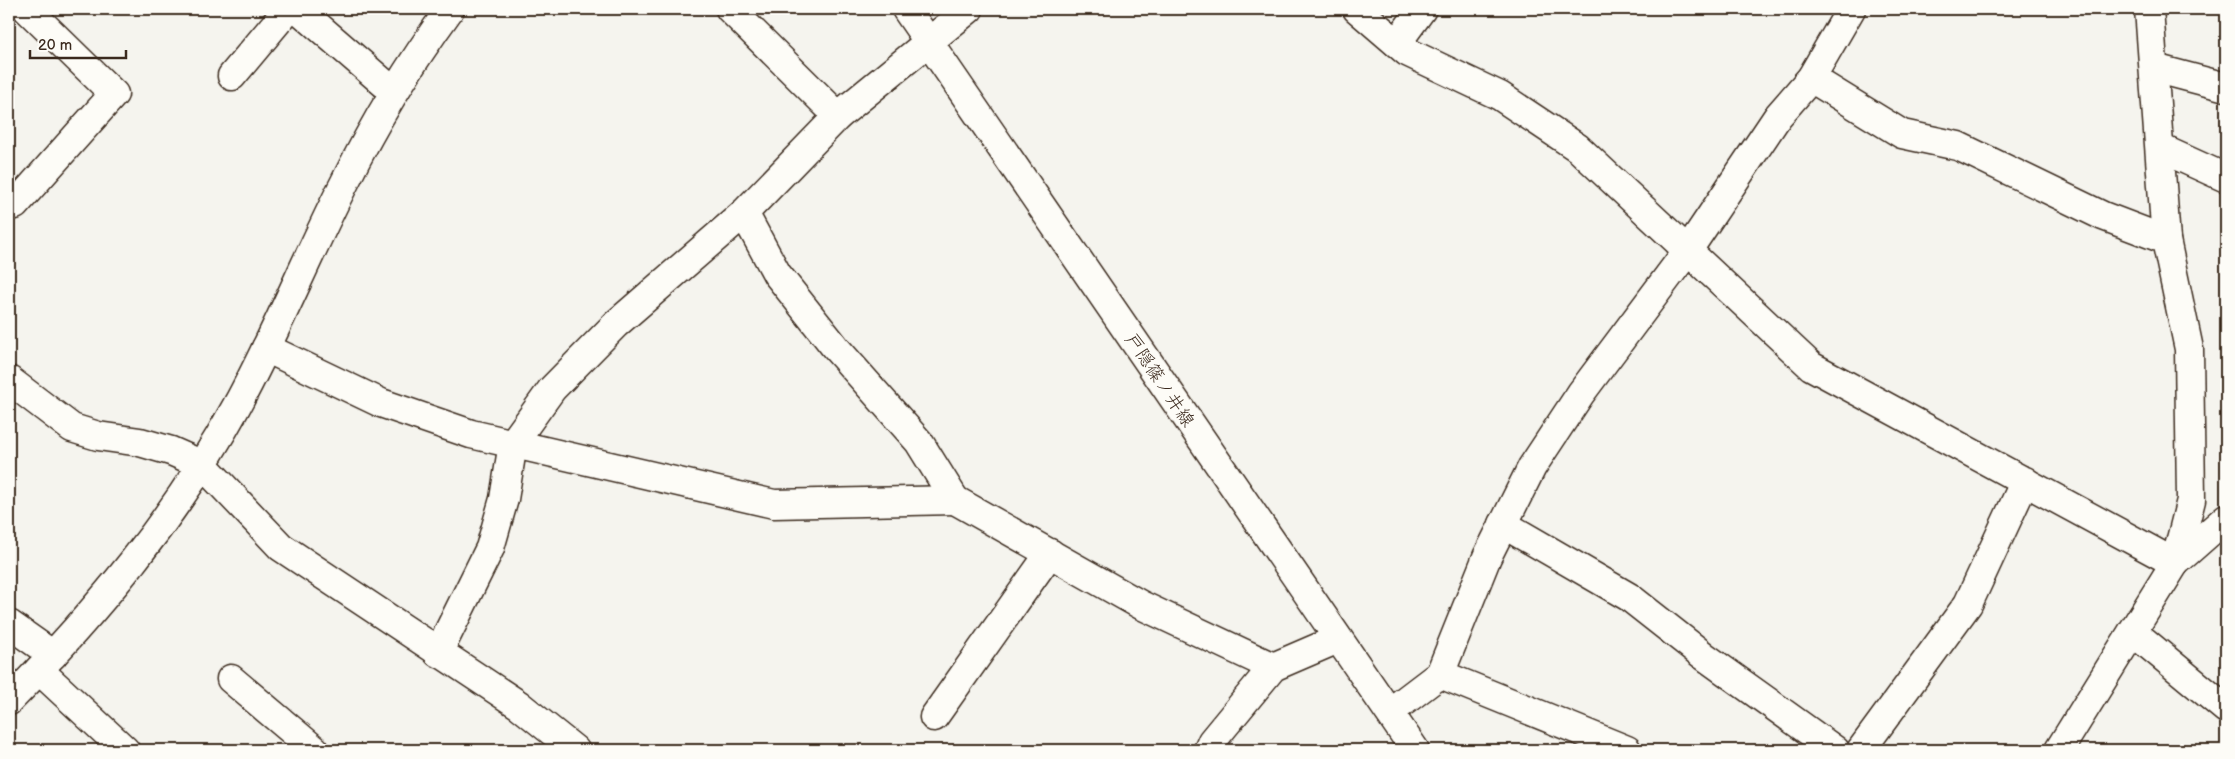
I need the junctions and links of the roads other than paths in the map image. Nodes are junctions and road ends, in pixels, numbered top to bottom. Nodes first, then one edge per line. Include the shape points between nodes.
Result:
1 (27, 9) edge
2 (288, 9) edge
3 (298, 9) edge
4 (450, 9) edge
5 (730, 9) edge
6 (906, 9) edge
7 (969, 9) edge
8 (1357, 9) edge
9 (1422, 9) edge
10 (1852, 9) edge
11 (2150, 9) edge
12 (929, 42) junction
13 (1397, 43) junction
14 (2154, 68) junction
15 (232, 76) dead end
16 (1811, 78) junction
17 (2226, 86) edge
18 (394, 92) junction
19 (838, 116) junction
20 (2160, 148) junction
21 (2226, 178) edge
22 (9, 200) edge
23 (744, 213) junction
24 (2166, 240) junction
25 (1688, 250) junction
26 (266, 348) junction
27 (9, 380) edge
28 (513, 443) junction
29 (202, 465) junction
30 (2025, 481) junction
31 (955, 500) junction
32 (2226, 518) edge
33 (1503, 524) junction
34 (1050, 553) junction
35 (2175, 563) junction
36 (9, 624) edge
37 (2133, 632) junction
38 (1338, 639) junction
39 (438, 653) junction
40 (46, 663) junction
41 (1272, 666) junction
42 (1440, 674) junction
43 (231, 680) dead end
44 (9, 701) edge
45 (2226, 709) edge
46 (1390, 712) junction
47 (934, 717) dead end
48 (125, 750) edge
49 (315, 750) edge
50 (575, 750) edge
51 (1208, 750) edge
52 (1416, 750) edge
53 (1627, 750) edge
54 (1835, 750) edge
55 (1861, 750) edge
56 (2059, 750) edge

1 - 22 street via 114,94 16,205
2 - 15 street
3 - 18 street
4 - 18 street
5 - 19 street
6 - 12 street, 戸隠篠ノ井線
7 - 12 street
8 - 13 street
9 - 13 street
10 - 16 street
11 - 14 street
12 - 19 street
12 - 38 street, 戸隠篠ノ井線
13 - 25 street via 1407,52 1500,96 1578,148
14 - 17 street
14 - 20 street
16 - 24 street via 1902,134 1958,146 2103,216
16 - 25 street via 1778,116
18 - 26 street via 345,181
19 - 23 street
20 - 21 street
20 - 24 street
23 - 28 street via 616,324 552,389
23 - 31 street via 776,274 919,442
24 - 35 street via 2190,349 2191,500
25 - 30 street via 1811,366
25 - 33 street via 1575,401 1532,467
26 - 28 street via 381,403 470,434
26 - 29 street
27 - 29 street via 72,428 98,436 140,442
28 - 31 street via 774,504
28 - 39 street via 504,499 490,548
29 - 39 street via 281,547
29 - 40 street via 150,542
30 - 35 street
30 - 55 street via 1968,604
31 - 34 street
32 - 35 street
33 - 42 street
33 - 54 street via 1629,597 1704,656
34 - 41 street via 1141,605
34 - 47 street
35 - 37 street
36 - 40 street
37 - 45 street
37 - 56 street
38 - 41 street
38 - 46 street, 戸隠篠ノ井線
39 - 50 street via 519,705
40 - 44 street
40 - 48 street
41 - 51 street
42 - 46 street
42 - 53 street
43 - 49 street
46 - 52 street, 戸隠篠ノ井線

